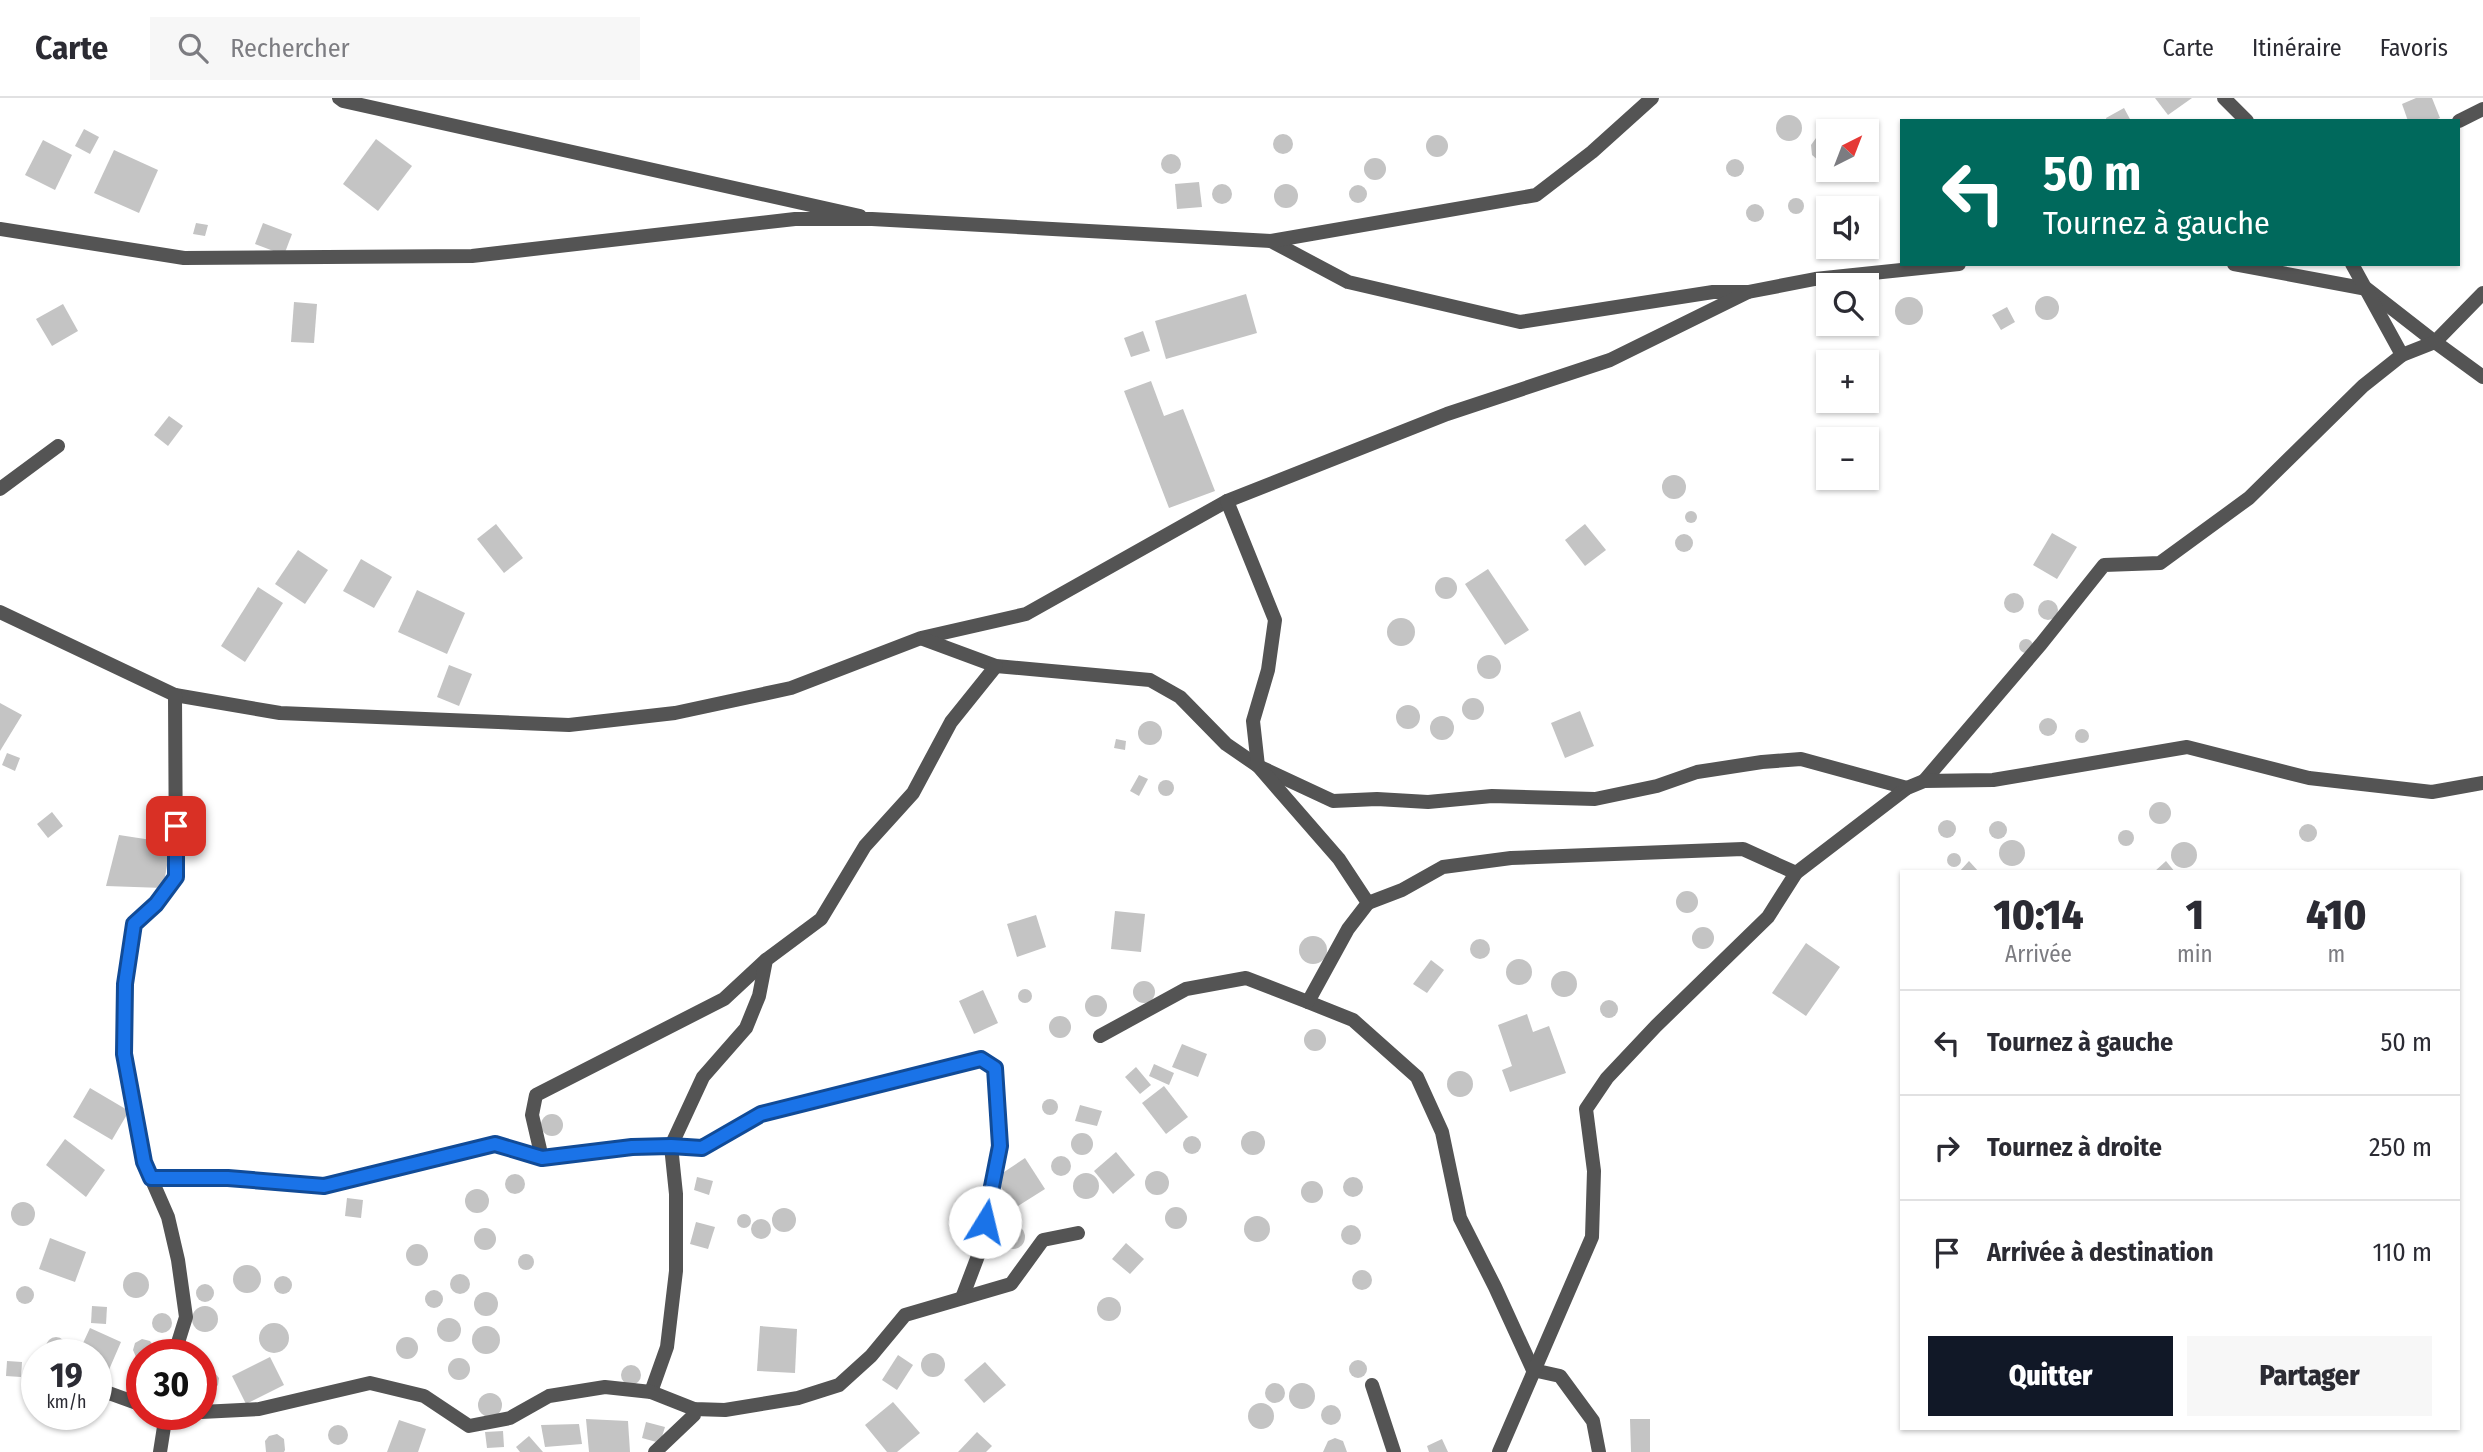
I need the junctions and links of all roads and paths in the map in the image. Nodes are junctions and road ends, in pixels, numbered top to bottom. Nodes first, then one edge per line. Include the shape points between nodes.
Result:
1 (339, 98) edge
2 (1652, 98) edge
3 (2224, 98) edge
4 (2483, 109) edge
5 (2246, 119) edge
6 (2460, 120) edge
7 (872, 219) junction
8 (0, 229) edge
9 (1270, 241) junction
10 (1940, 266) edge
11 (2245, 266) edge
12 (2353, 266) edge
13 (2367, 289) junction
14 (1748, 292) junction
15 (2483, 293) edge
16 (2435, 342) junction
17 (2402, 355) junction
18 (2483, 377) edge
19 (58, 446) dead end
20 (0, 489) edge
21 (1227, 501) junction
22 (0, 612) edge
23 (921, 638) junction
24 (996, 666) junction
25 (175, 695) junction
26 (1258, 766) junction
27 (1924, 781) junction
28 (2483, 783) edge
29 (1907, 788) junction
30 (1796, 873) junction
31 (1368, 903) junction
32 (766, 960) junction
33 (1308, 1002) junction
34 (1100, 1036) dead end
35 (671, 1146) junction
36 (542, 1158) junction
37 (151, 1178) junction
38 (1078, 1233) dead end
39 (962, 1298) junction
40 (179, 1339) edge
41 (1533, 1370) junction
42 (1372, 1385) dead end
43 (650, 1392) junction
44 (694, 1409) junction
45 (217, 1411) edge
46 (163, 1430) edge
47 (160, 1452) edge
48 (655, 1452) edge
49 (1394, 1452) edge
50 (1499, 1452) edge
51 (1599, 1452) edge

1 - 7 street
2 - 9 street via 1536,195
3 - 5 street
4 - 6 street
7 - 8 street via 795,219 459,256 184,258
7 - 9 street
9 - 14 street via 1348,282 1520,322 1713,292
10 - 14 street via 1815,279
11 - 13 street
12 - 13 street
13 - 16 street
13 - 17 street
14 - 21 street via 1610,360 1447,414
15 - 16 street
16 - 17 street
16 - 18 street
17 - 27 street via 2363,386 2249,498 2160,563 2104,565
19 - 20 street
21 - 23 street via 1026,614
21 - 26 street via 1275,620 1268,670 1253,721
22 - 25 street
23 - 24 street
23 - 25 street via 791,688 675,713 569,725 280,713
24 - 26 street via 1150,680 1180,697 1226,744
24 - 32 street via 951,722 913,793 864,846 821,919
25 - 37 street via 176,877 134,924 125,984 124,1054
26 - 29 street via 1333,801 1428,802 1492,796 1595,799 1696,772 1801,759
26 - 31 street via 1339,859
27 - 28 street via 1993,780 2187,747 2309,778 2431,792
27 - 29 street
29 - 30 street
30 - 31 street via 1743,849 1511,858 1443,867
30 - 41 street via 1768,917 1648,1035 1586,1109 1594,1171 1592,1237
31 - 33 street via 1348,929
32 - 35 street via 746,1028 703,1077
32 - 36 street via 724,999 536,1095 532,1115
33 - 34 street via 1246,978 1186,989
33 - 41 street via 1353,1020 1417,1077 1442,1132 1460,1218
35 - 36 street
35 - 39 street via 702,1148 761,1114 981,1059 995,1068 1000,1146 981,1248
35 - 43 street via 676,1271 667,1347
36 - 37 street via 495,1144 324,1186 228,1178
37 - 40 street via 168,1217 178,1260 186,1317
38 - 39 street via 1043,1240 1011,1284
39 - 44 street via 905,1315 839,1385 798,1398 725,1410
41 - 50 street
41 - 51 street via 1560,1376 1593,1421
42 - 49 street
43 - 44 street
43 - 45 street via 605,1387 549,1396 510,1418 469,1426 424,1396 370,1383 259,1409
44 - 48 street via 694,1415
46 - 47 street

